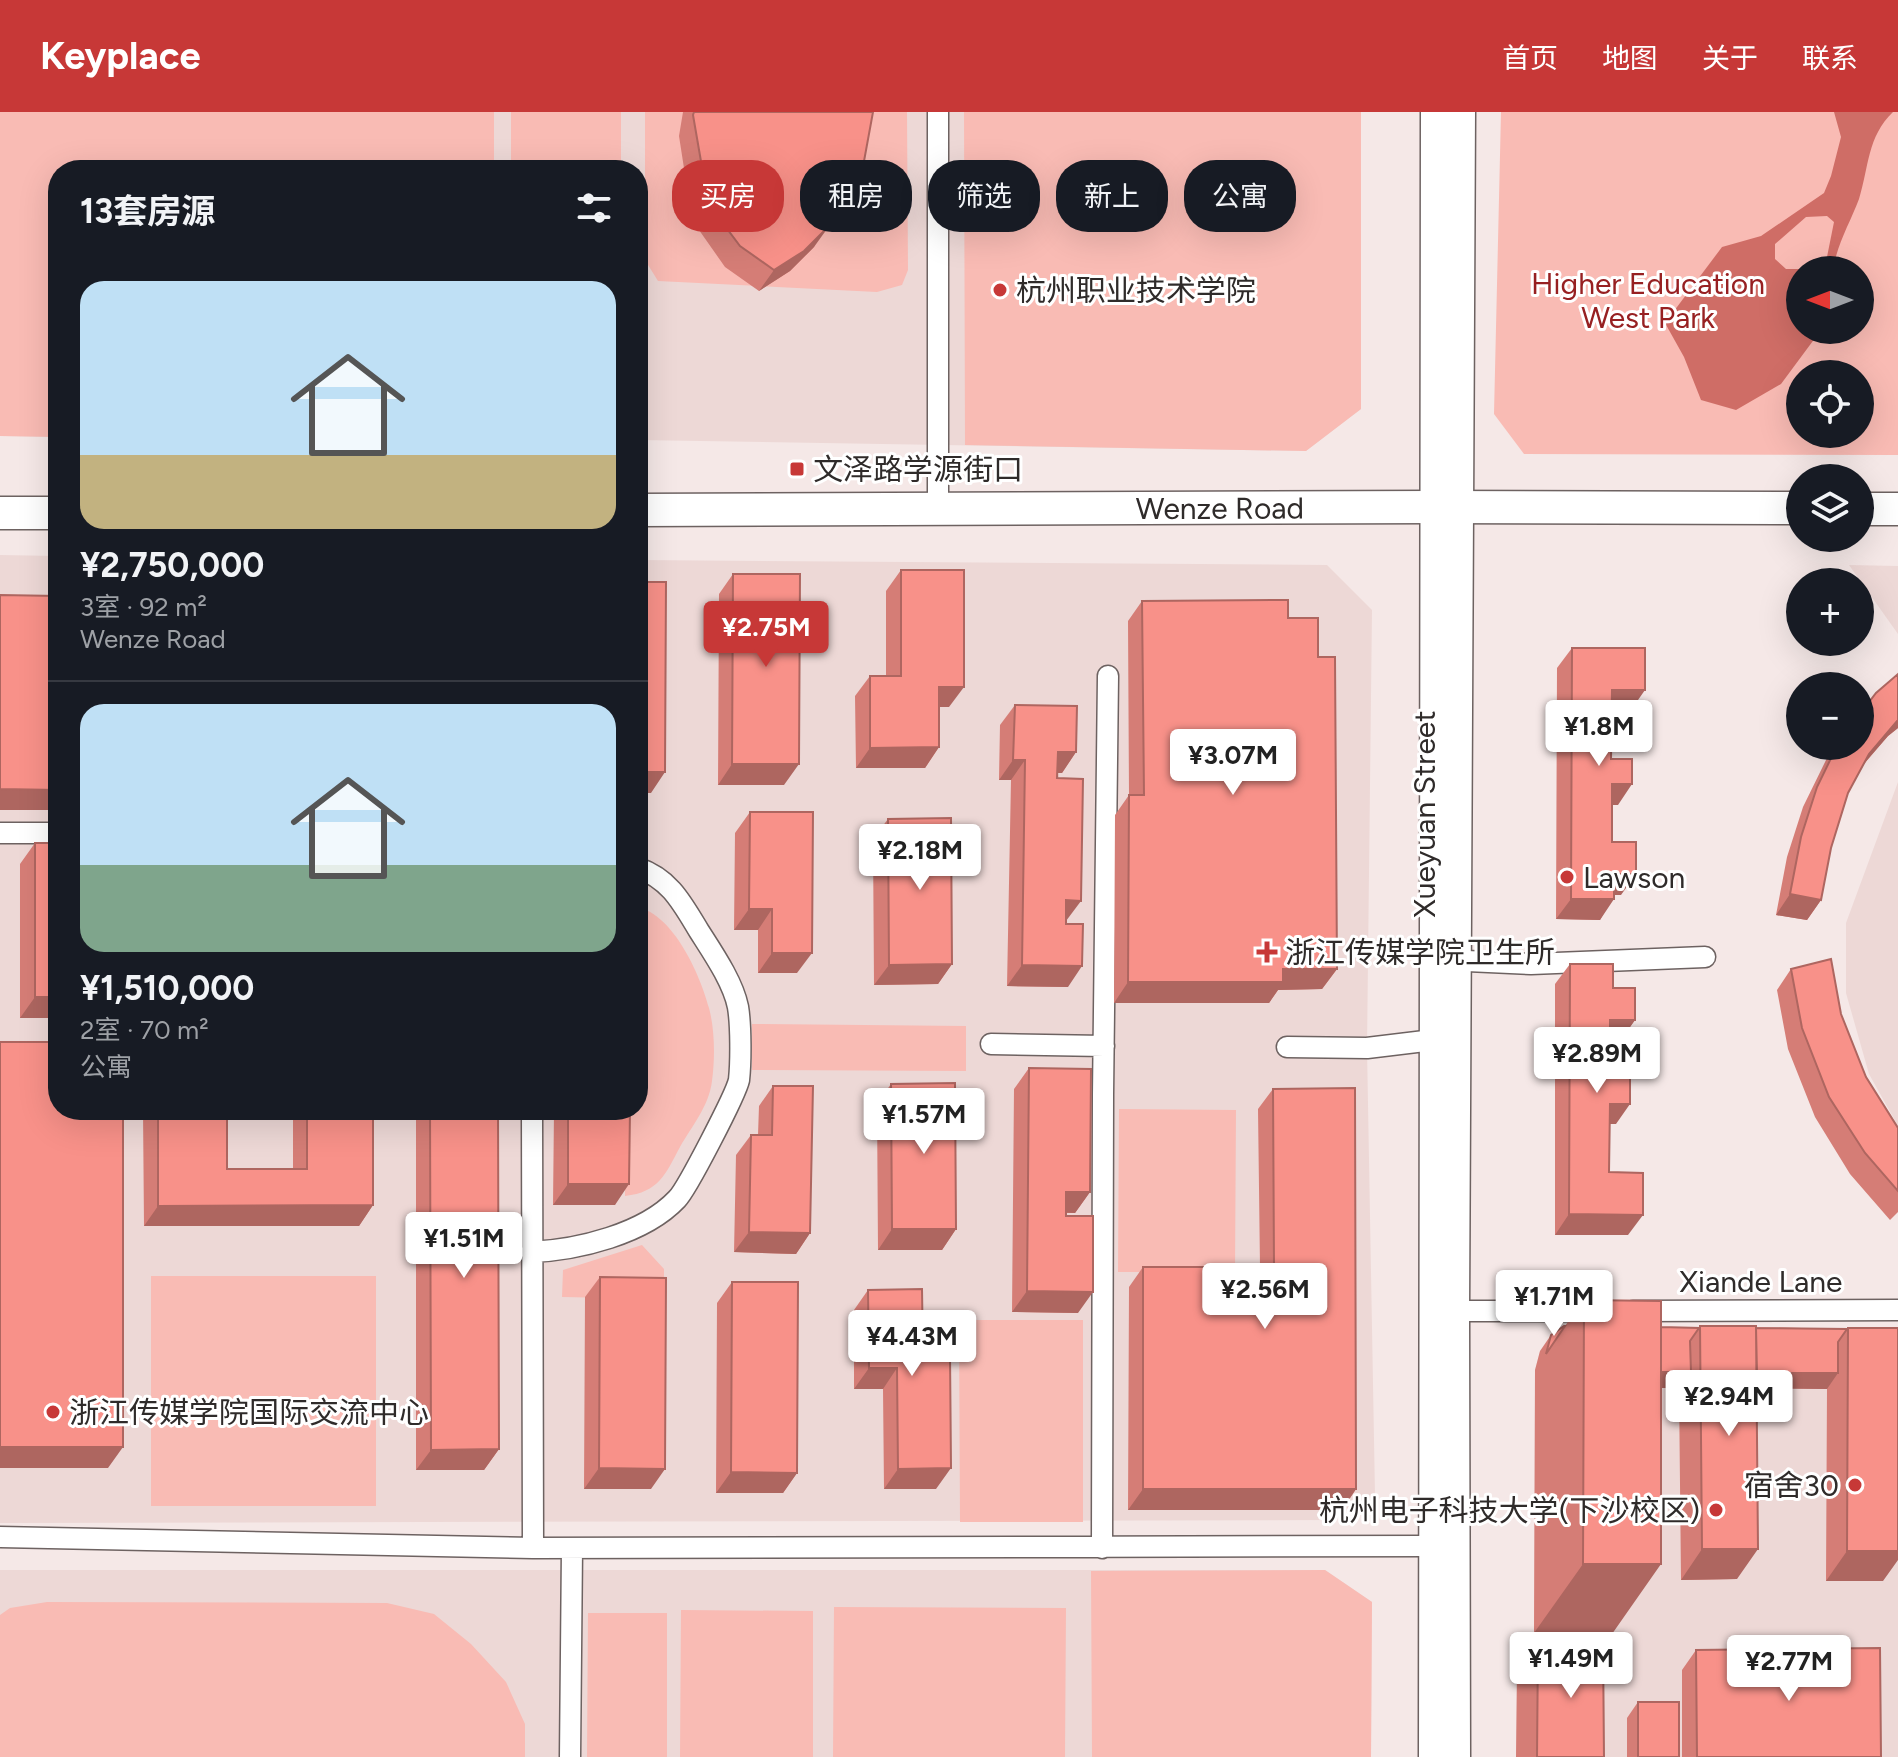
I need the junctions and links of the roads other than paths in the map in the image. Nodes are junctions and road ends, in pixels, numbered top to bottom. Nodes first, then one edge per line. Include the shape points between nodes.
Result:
1 (938, 112) edge
2 (1435, 112) edge
3 (1461, 112) edge
4 (1447, 507) junction
5 (1786, 508) edge
6 (938, 509) junction
7 (1874, 509) edge
8 (1898, 509) edge
9 (648, 510) edge
10 (0, 513) edge
11 (48, 513) edge
12 (1108, 676) dead end
13 (0, 833) edge
14 (48, 833) edge
15 (648, 872) edge
16 (1705, 957) dead end
17 (1445, 960) junction
18 (1433, 1040) junction
19 (991, 1044) dead end
20 (1104, 1046) junction
21 (1287, 1047) dead end
22 (532, 1120) edge
23 (531, 1252) junction
24 (1898, 1310) edge
25 (1444, 1311) junction
26 (0, 1537) edge
27 (1433, 1546) junction
28 (533, 1548) junction
29 (572, 1548) junction
30 (1102, 1548) junction
31 (570, 1757) edge
32 (1433, 1757) edge
33 (1456, 1757) edge

1 - 6 street
2 - 4 main road, Xueyuan Street
3 - 4 main road, Xueyuan Street
4 - 5 main road, Wenze Road
4 - 6 main road, Wenze Road
4 - 17 main road, Xueyuan Street
6 - 9 main road, Wenze Road
7 - 8 main road
10 - 11 main road
12 - 20 street
13 - 14 street
15 - 23 street via 658,875 682,904 724,974 737,1006 739,1082 678,1198 612,1238
16 - 17 street via 1531,964
17 - 18 main road, Xueyuan Street
17 - 25 main road, Xueyuan Street
18 - 21 street via 1367,1048
18 - 25 main road, Xueyuan Street
19 - 20 street
20 - 30 street
22 - 23 street
23 - 28 street
24 - 25 street, Xiande Lane
25 - 27 main road, Xueyuan Street
25 - 33 main road, Xueyuan Street
26 - 28 street
27 - 30 street
27 - 32 main road, Xueyuan Street
28 - 29 street
29 - 30 street
29 - 31 street

